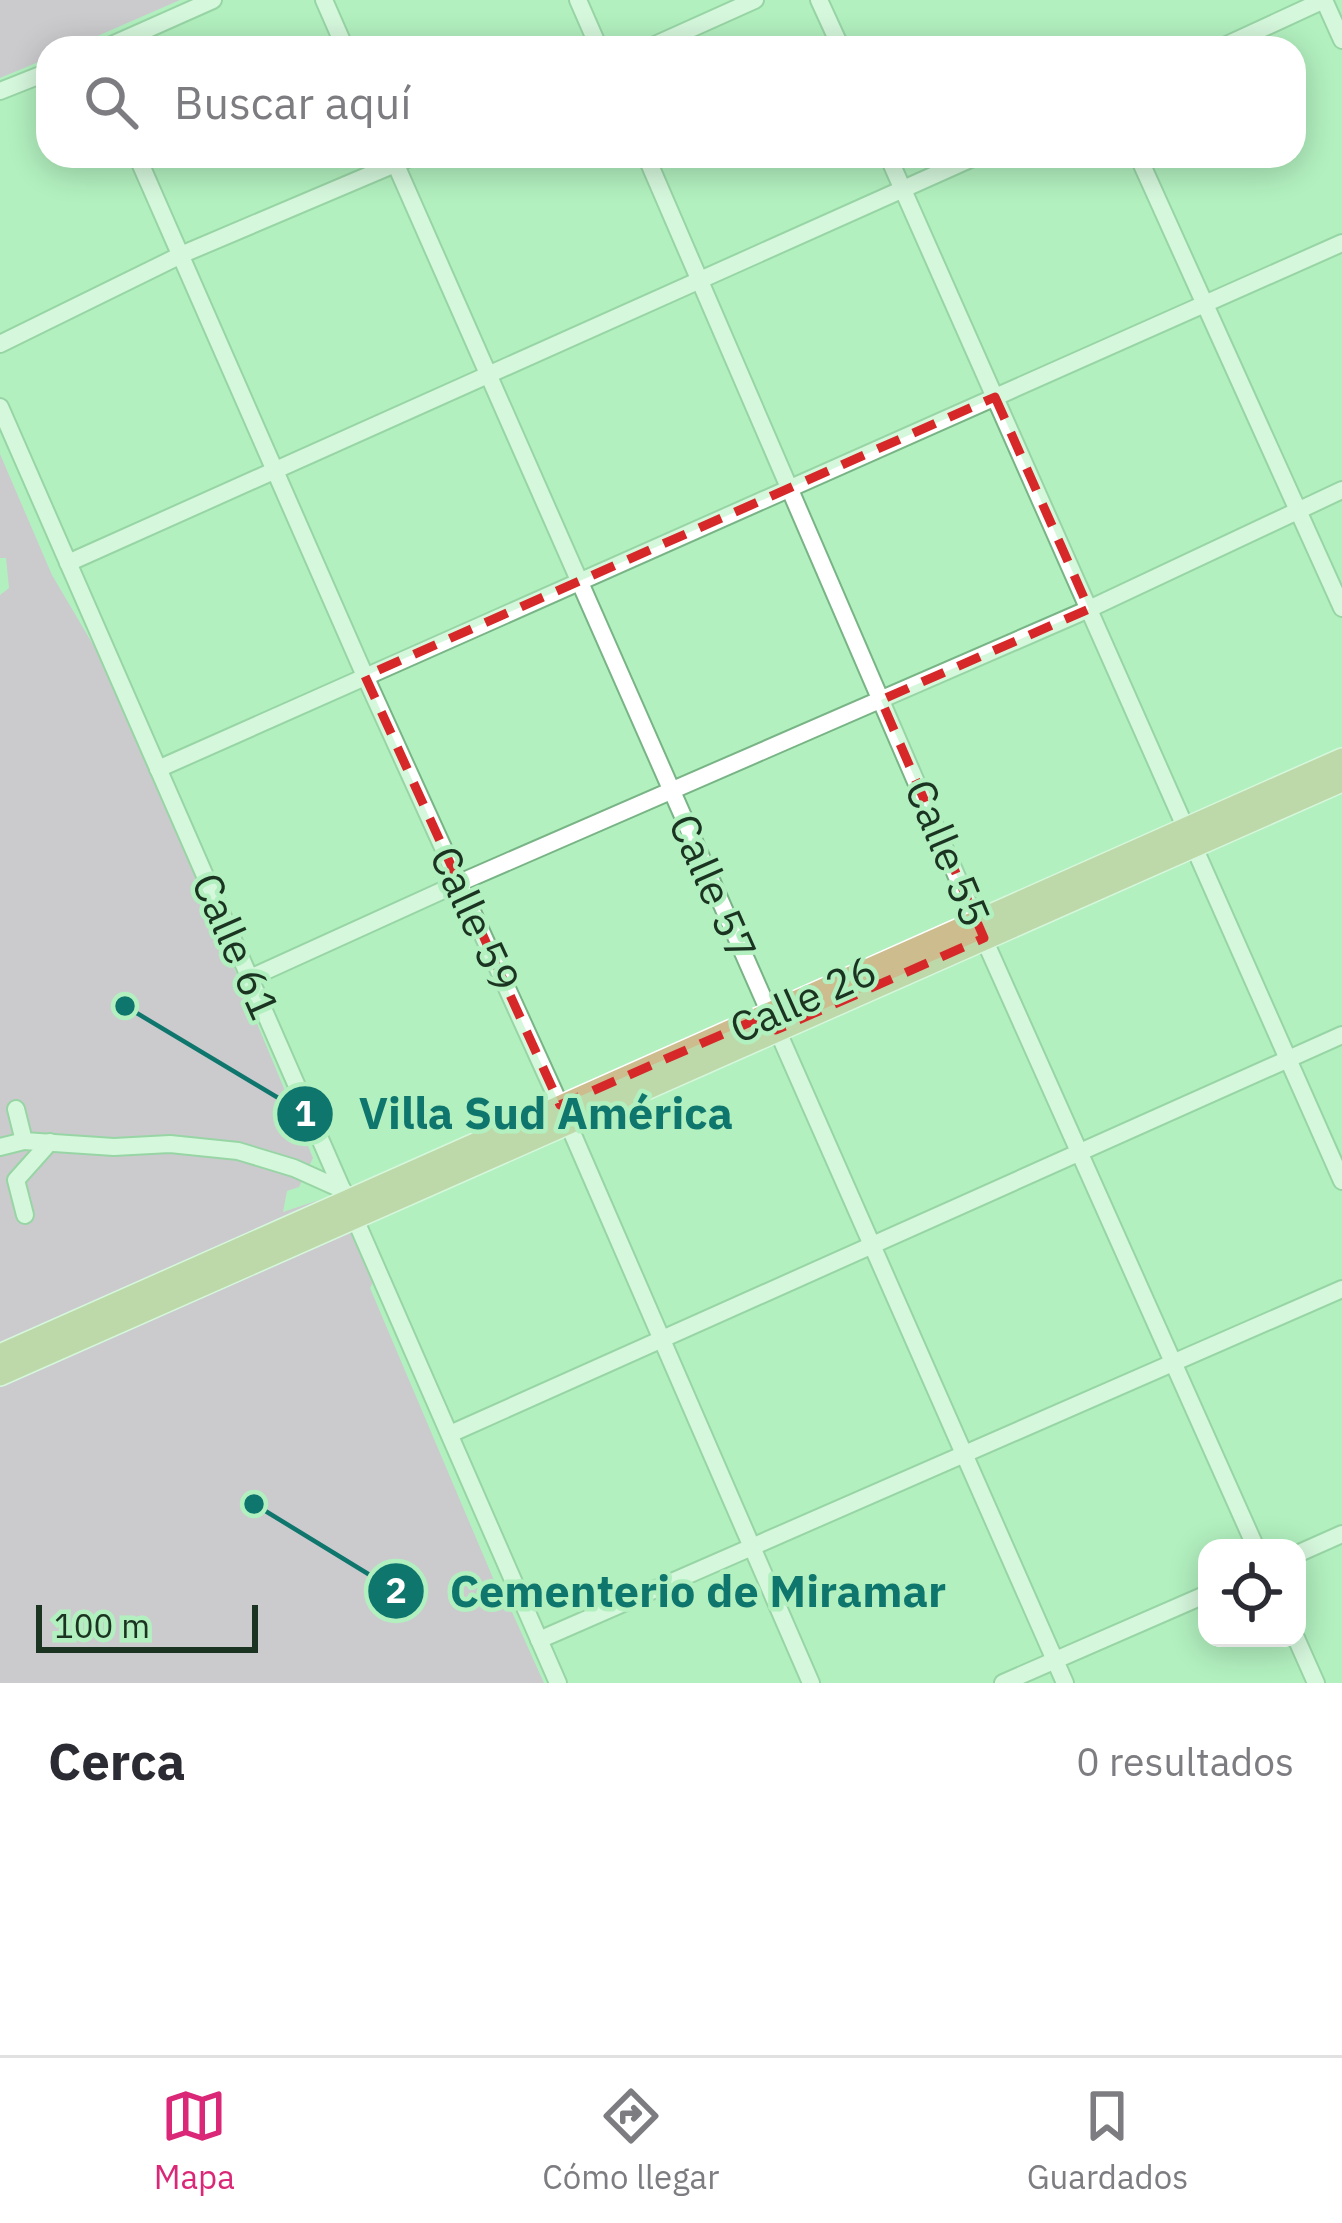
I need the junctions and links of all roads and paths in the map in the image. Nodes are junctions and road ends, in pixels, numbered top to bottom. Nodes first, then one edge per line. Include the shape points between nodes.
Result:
1 (213, 0) edge
2 (324, 0) edge
3 (578, 0) edge
4 (755, 0) edge
5 (819, 0) edge
6 (1324, 0) edge
7 (132, 36) edge
8 (340, 36) edge
9 (594, 36) edge
10 (675, 36) edge
11 (836, 36) edge
12 (1246, 36) edge
13 (1342, 40) edge
14 (36, 77) edge
15 (0, 91) edge
16 (143, 168) edge
17 (376, 168) edge
18 (398, 168) edge
19 (651, 168) edge
20 (893, 168) edge
21 (949, 168) edge
22 (1143, 168) edge
23 (902, 188) junction
24 (1342, 243) edge
25 (183, 254) junction
26 (699, 279) junction
27 (1205, 304) junction
28 (0, 344) edge
29 (488, 374) junction
30 (995, 397) junction
31 (0, 407) edge
32 (275, 468) junction
33 (790, 490) junction
34 (1342, 490) edge
35 (1296, 510) junction
36 (68, 562) junction
37 (579, 581) junction
38 (1342, 608) edge
39 (1089, 609) junction
40 (365, 676) junction
41 (881, 700) junction
42 (1342, 759) edge
43 (158, 769) junction
44 (1342, 781) edge
45 (671, 791) junction
46 (1190, 838) junction
47 (459, 883) junction
48 (980, 929) junction
49 (250, 978) junction
50 (773, 1022) junction
51 (1342, 1035) edge
52 (1288, 1060) junction
53 (16, 1109) dead end
54 (564, 1114) junction
55 (24, 1141) junction
56 (50, 1142) junction
57 (0, 1147) edge
58 (1079, 1151) junction
59 (1342, 1181) edge
60 (349, 1204) junction
61 (25, 1216) dead end
62 (873, 1246) junction
63 (1342, 1289) edge
64 (663, 1340) junction
65 (0, 1355) edge
66 (1172, 1361) junction
67 (0, 1375) edge
68 (450, 1434) junction
69 (964, 1454) junction
70 (1342, 1534) edge
71 (1252, 1539) edge
72 (752, 1545) junction
73 (1306, 1550) edge
74 (1198, 1598) edge
75 (539, 1640) junction
76 (1300, 1647) edge
77 (1055, 1660) junction
78 (558, 1683) edge
79 (811, 1683) edge
80 (1003, 1683) edge
81 (1065, 1683) edge
82 (1316, 1683) edge

1 - 7 street
2 - 8 street
3 - 9 street
4 - 10 street
5 - 11 street
6 - 12 street
6 - 13 street
14 - 15 street
16 - 25 street, Calle 59
17 - 25 street
18 - 29 street, Calle 57
19 - 26 street, Calle 55
20 - 23 street
21 - 23 street
22 - 27 street
23 - 26 street
23 - 30 street
24 - 27 street
25 - 28 street
25 - 32 street, Calle 59
26 - 29 street
26 - 33 street, Calle 55
27 - 30 street
27 - 35 street
29 - 32 street
29 - 37 street, Calle 57
30 - 33 street
30 - 39 street
31 - 36 street, Calle 61
32 - 36 street
32 - 40 street, Calle 59
33 - 37 street
33 - 41 street, Calle 55
34 - 35 street
35 - 38 street
35 - 39 street
36 - 43 street, Calle 61
37 - 40 street
37 - 45 street, Calle 57
39 - 41 street
39 - 46 street
40 - 43 street
40 - 47 street, Calle 59
41 - 45 street
41 - 48 street, Calle 55
42 - 46 main road, Calle 26
43 - 49 street, Calle 61
44 - 46 main road, Calle 26
45 - 47 street
45 - 50 street, Calle 57
46 - 48 main road, Calle 26
46 - 52 street
47 - 49 street
47 - 54 street, Calle 59
48 - 50 main road, Calle 26
48 - 58 street, Calle 55
49 - 60 street, Calle 61
50 - 54 main road, Calle 26
50 - 62 street, Calle 57
51 - 52 street
52 - 58 street
52 - 59 street
53 - 55 street
54 - 60 main road, Calle 26
54 - 64 street, Calle 59
55 - 56 street
55 - 57 street
56 - 60 street via 238,1151 294,1168
56 - 61 street via 16,1180
58 - 62 street
58 - 66 street, Calle 55
60 - 65 main road, Calle 26
60 - 67 main road, Calle 26
60 - 68 street, Calle 61
62 - 64 street
62 - 69 street, Calle 57
63 - 66 street
64 - 68 street
64 - 72 street, Calle 59
66 - 69 street
66 - 71 street, Calle 55
68 - 75 street, Calle 61
69 - 72 street
69 - 77 street, Calle 57
70 - 73 street
72 - 75 street
72 - 79 street, Calle 59
74 - 77 street
75 - 78 street, Calle 61
76 - 82 street
77 - 80 street
77 - 81 street, Calle 57

